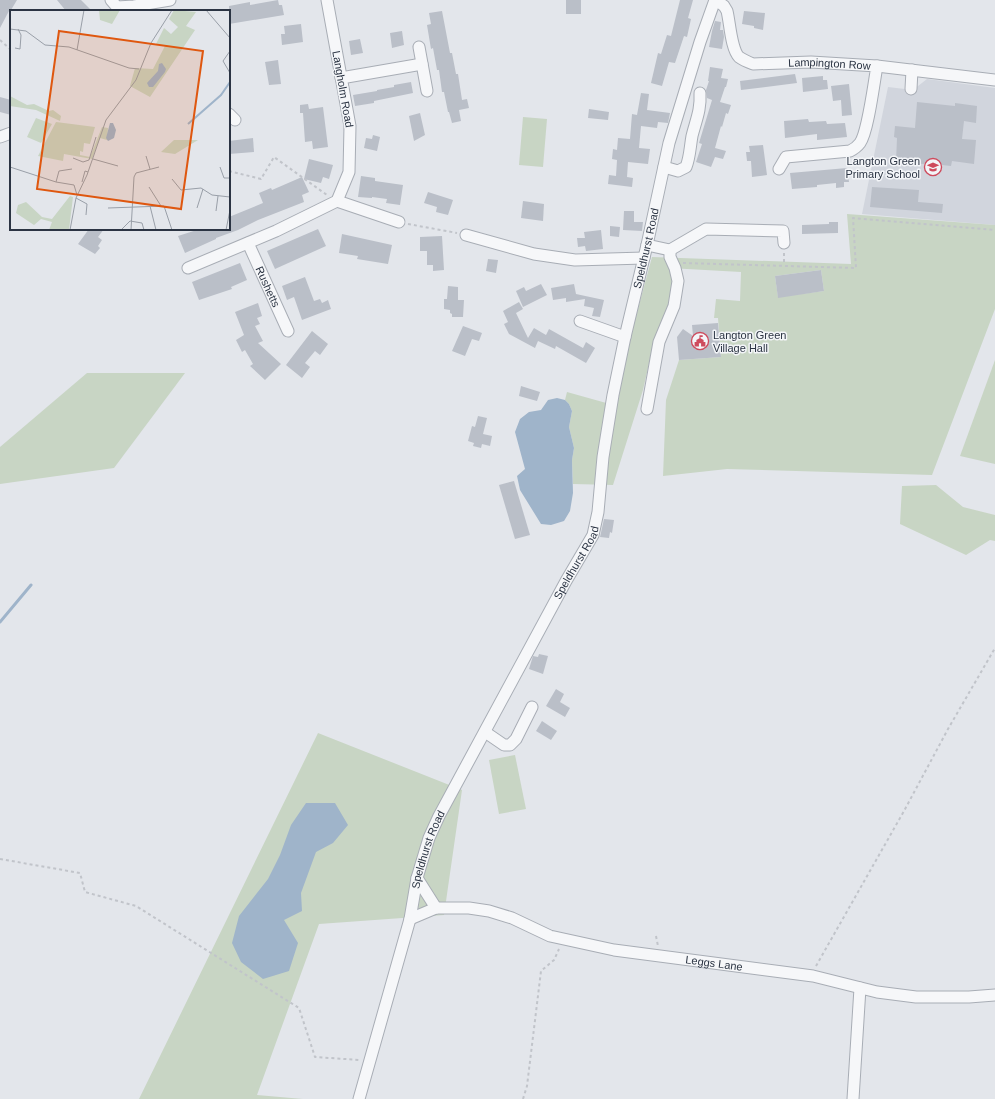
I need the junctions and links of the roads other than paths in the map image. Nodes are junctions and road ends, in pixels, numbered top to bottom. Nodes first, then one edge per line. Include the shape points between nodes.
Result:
1 (170, 0) edge
2 (327, 0) edge
3 (716, 0) edge
4 (114, 6) edge
5 (136, 9) edge
6 (419, 47) dead end
7 (422, 64) junction
8 (877, 66) junction
9 (912, 70) junction
10 (341, 78) junction
11 (995, 80) edge
12 (911, 89) dead end
13 (427, 91) dead end
14 (700, 93) dead end
15 (10, 132) edge
16 (0, 137) edge
17 (664, 167) junction
18 (779, 169) dead end
19 (337, 201) junction
20 (399, 222) road end
21 (466, 235) road end
22 (248, 243) junction
23 (784, 243) dead end
24 (647, 244) junction
25 (670, 250) junction
26 (644, 258) junction
27 (188, 268) dead end
28 (580, 321) dead end
29 (288, 330) dead end
30 (625, 337) junction
31 (647, 409) dead end
32 (532, 707) dead end
33 (485, 732) junction
34 (418, 878) junction
35 (436, 908) junction
36 (410, 919) junction
37 (860, 988) junction
38 (995, 994) edge
39 (359, 1099) edge
40 (853, 1099) edge

1 - 5 street
2 - 10 street, Langholm Road
3 - 8 street, Lampington Row via 727,11 734,48 738,56 745,61 753,64 811,62
3 - 17 street, Speldhurst Road via 678,112
4 - 5 street
6 - 7 street
7 - 10 street
7 - 13 street
8 - 9 street
8 - 18 street, Lampington Row via 869,114 861,142 850,151 786,157
9 - 11 street
9 - 12 street
10 - 19 street, Langholm Road via 350,126 349,172
14 - 17 street via 701,105 689,161 686,167 678,171
15 - 16 street
17 - 24 street, Speldhurst Road
19 - 20 street
19 - 22 street
21 - 26 street via 534,254 575,260
22 - 27 street
22 - 29 street, Rushetts
23 - 25 street via 783,231 706,229
24 - 25 street
24 - 26 street, Speldhurst Road
25 - 31 street via 678,281 674,306 659,342
26 - 30 street, Speldhurst Road
28 - 30 street
30 - 33 street, Speldhurst Road via 610,410 593,535
32 - 33 street via 516,740 510,745 504,745
33 - 34 street, Speldhurst Road via 428,838
34 - 35 street
34 - 36 street, Speldhurst Road
35 - 36 street, Leggs Lane
35 - 37 street, Leggs Lane via 489,911 512,918 550,936 614,950 813,976
36 - 39 street, Speldhurst Road
37 - 38 street, Leggs Lane via 916,998
37 - 40 street

